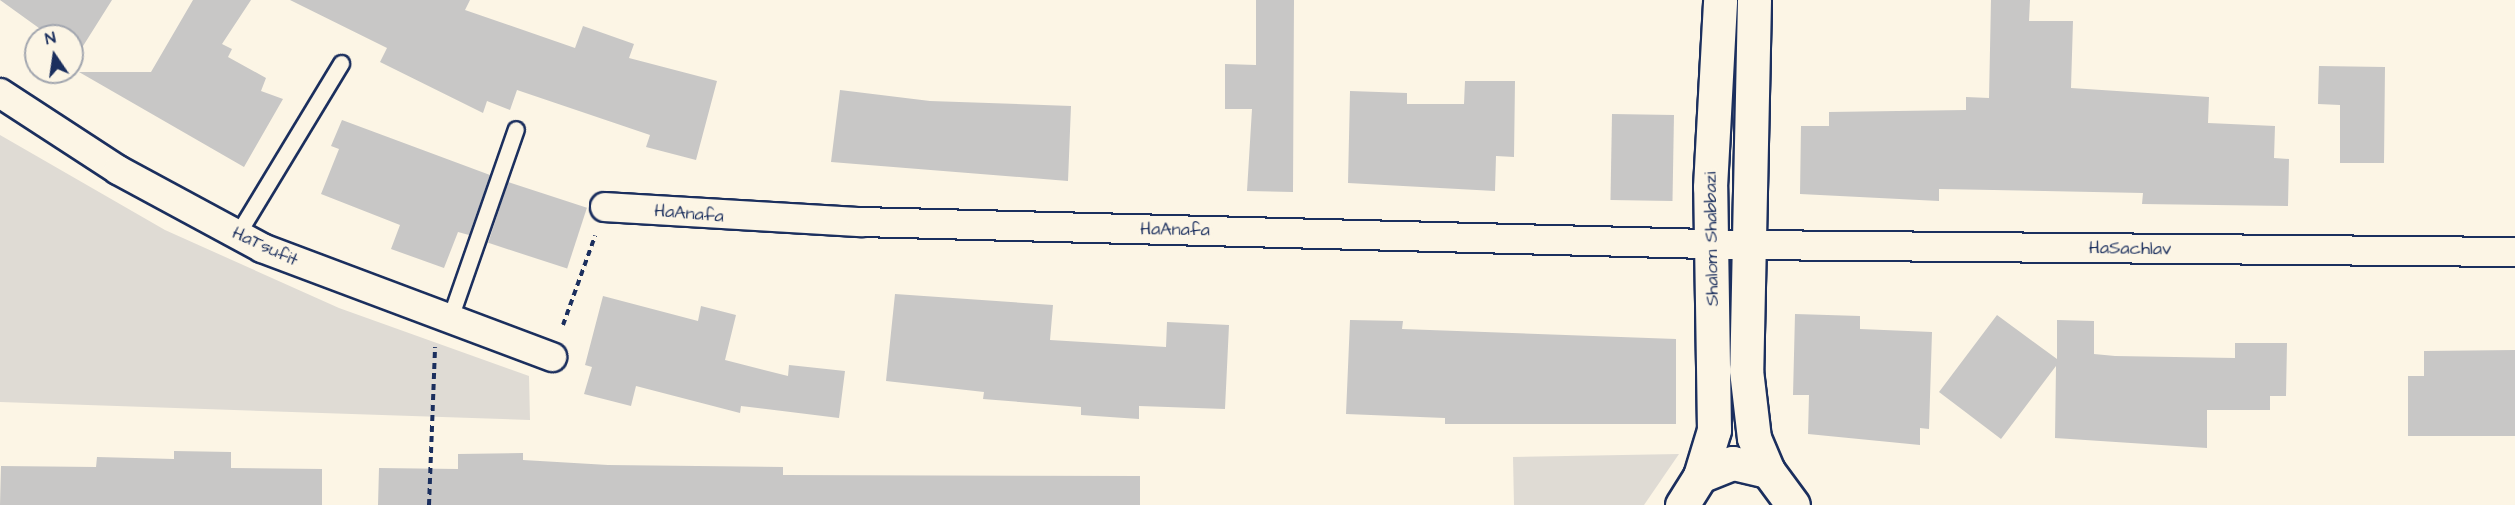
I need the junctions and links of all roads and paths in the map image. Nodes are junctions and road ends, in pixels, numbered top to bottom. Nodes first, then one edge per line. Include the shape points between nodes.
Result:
1 (1720, 0) edge
2 (1754, 0) edge
3 (341, 63) dead end
4 (0, 93) edge
5 (516, 129) dead end
6 (605, 207) joint
7 (237, 235) junction
8 (1710, 244) junction
9 (1745, 245) junction
10 (2515, 252) edge
11 (442, 319) junction
12 (552, 357) joint
13 (1768, 471) junction
14 (1700, 476) junction
15 (429, 505) edge
16 (1682, 505) edge
17 (1793, 505) edge

1 - 8 street, Shalom Shabbazi
2 - 9 street, Shalom Shabbazi
3 - 7 lane
4 - 7 street, HaTsufit via 118,170
5 - 11 lane
6 - 8 street, HaAnafa via 861,222
6 - 12 path
7 - 11 street, HaTsufit
8 - 9 street, HaAnafa
8 - 14 street, Shalom Shabbazi via 1714,430
9 - 10 street, HaSachlav
9 - 13 street, Shalom Shabbazi via 1749,409
11 - 12 street, HaTsufit
11 - 15 path
13 - 14 street via 1733,463
13 - 17 street, Shalom Shabbazi
14 - 16 street, Shalom Shabbazi

